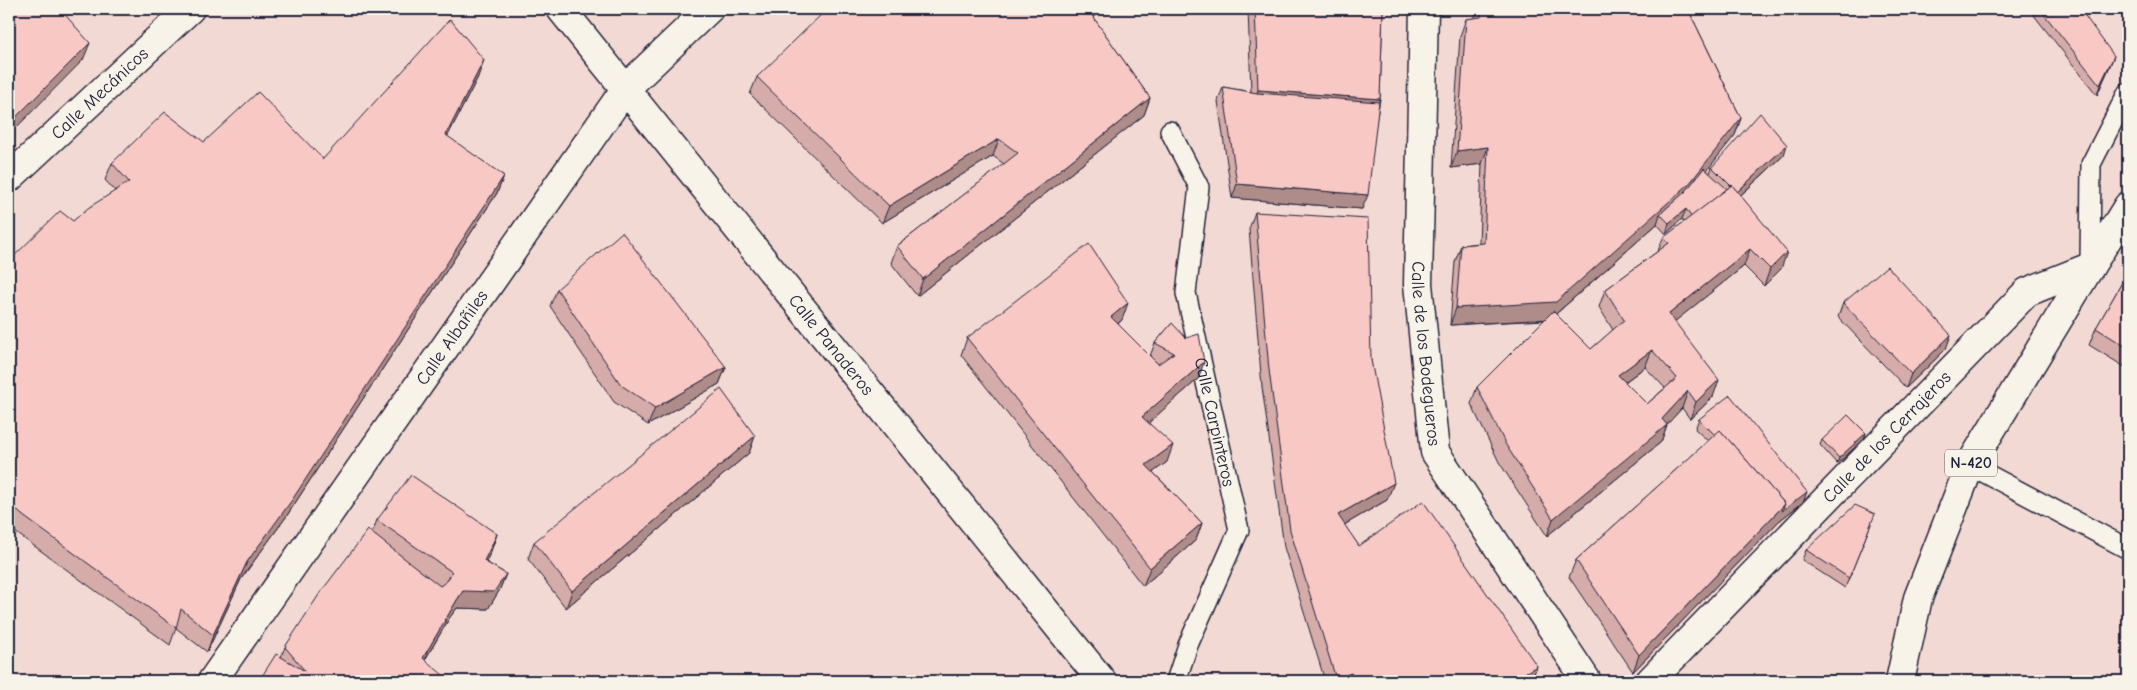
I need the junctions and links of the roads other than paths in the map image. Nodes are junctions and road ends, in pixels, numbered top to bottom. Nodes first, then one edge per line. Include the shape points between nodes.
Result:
1 (190, 9) edge
2 (561, 9) edge
3 (709, 9) edge
4 (1424, 9) edge
5 (626, 88) junction
6 (2128, 92) edge
7 (1170, 131) dead end
8 (9, 178) edge
9 (2128, 206) edge
10 (2090, 267) junction
11 (1970, 465) junction
12 (2128, 549) edge
13 (212, 681) edge
14 (1102, 681) edge
15 (1176, 681) edge
16 (1587, 681) edge
17 (1650, 681) edge
18 (1900, 681) edge

1 - 8 main road, Calle Mecánicos
2 - 5 main road, Calle Panaderos
3 - 5 main road, Calle Albañiles
4 - 16 main road, Calle de los Bodegueros via 1418,284 1435,452
5 - 13 main road, Calle Albañiles
5 - 14 main road, Calle Panaderos
6 - 10 lane via 2090,164
7 - 15 lane, Calle Carpinteros via 1199,186 1186,293 1239,530
9 - 10 main road
10 - 11 main road, N-420
10 - 17 main road, Calle de los Cerrajeros via 2028,292
11 - 12 lane
11 - 18 main road, N-420 via 1918,598

